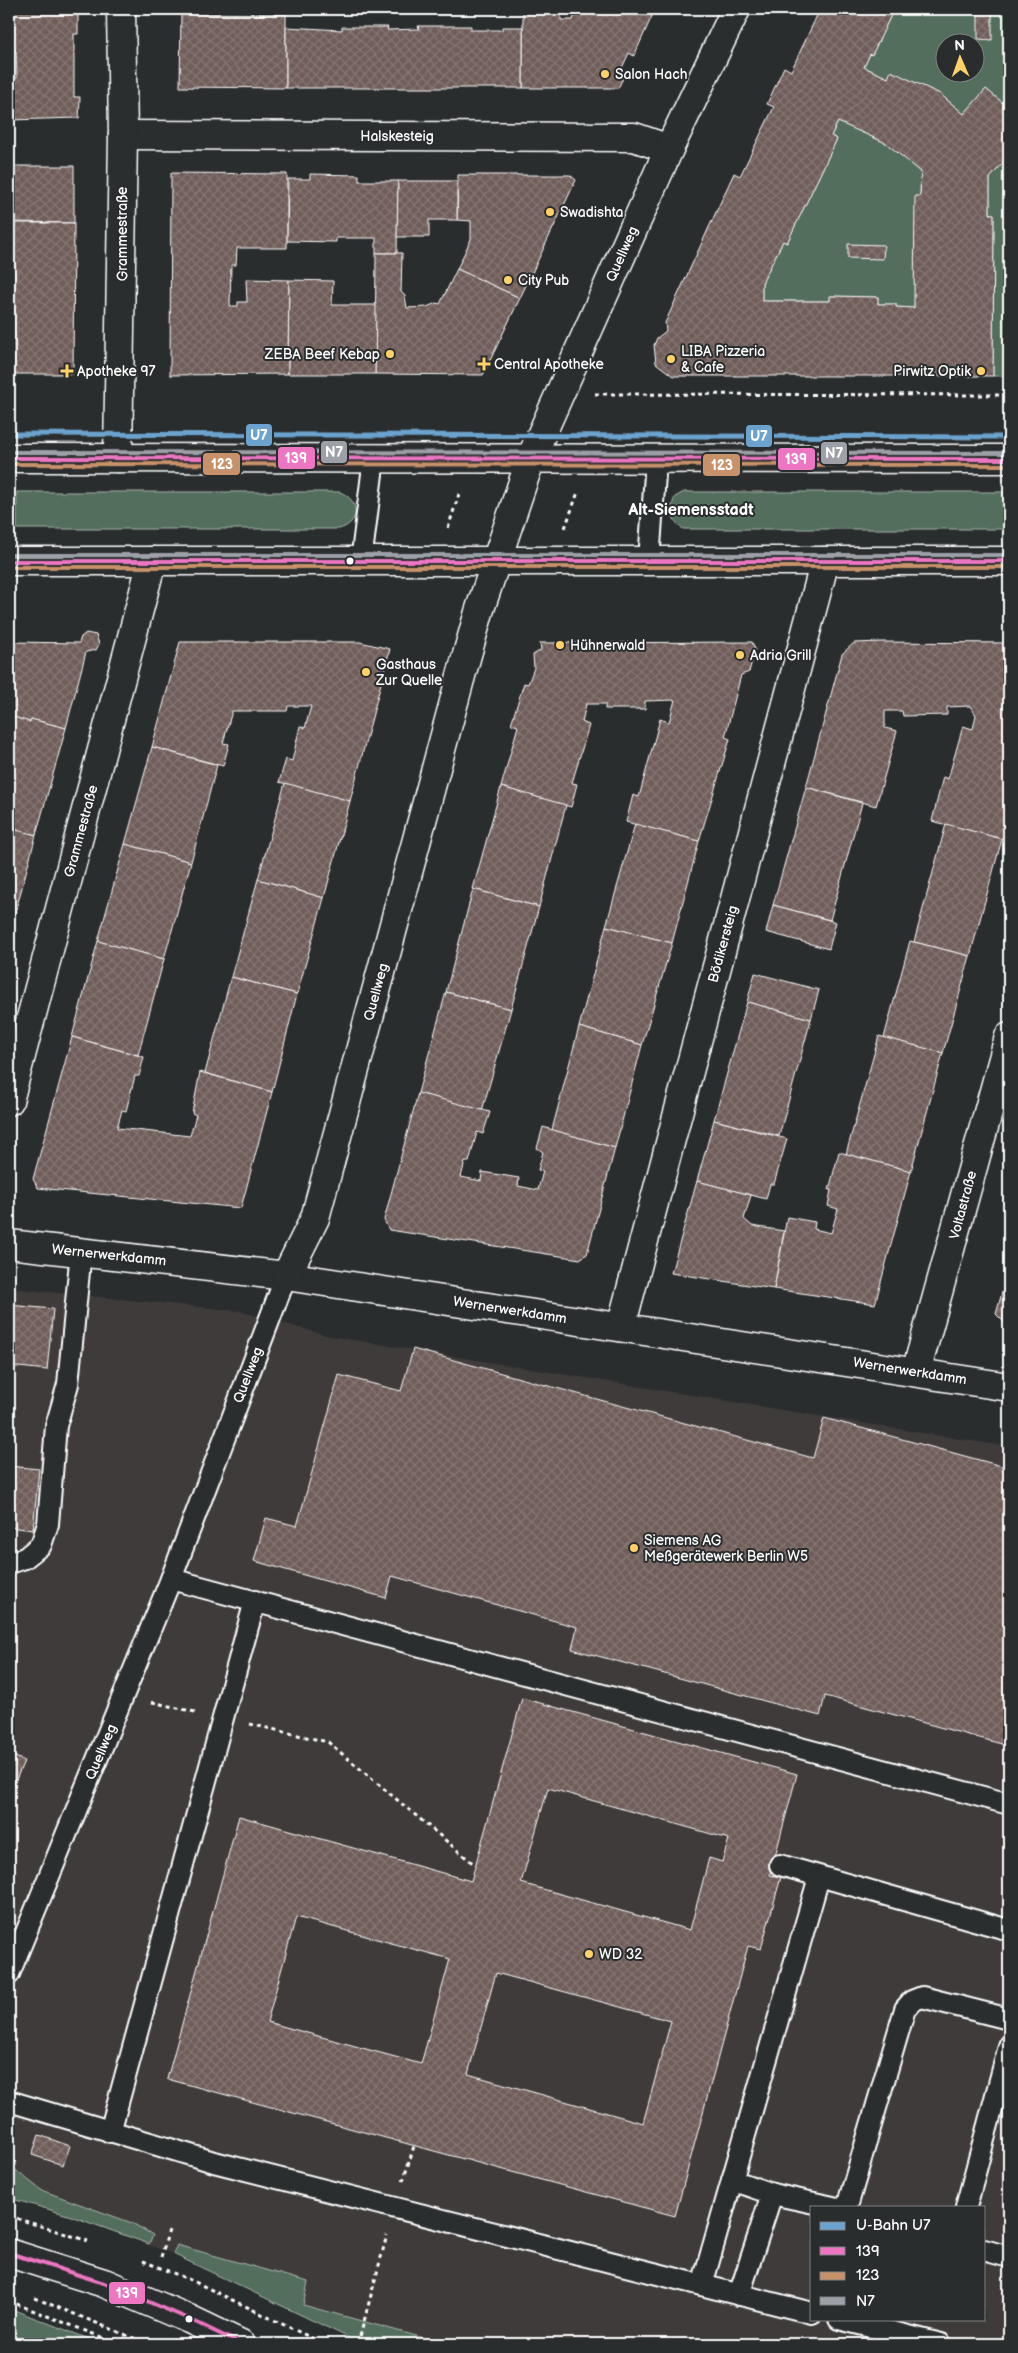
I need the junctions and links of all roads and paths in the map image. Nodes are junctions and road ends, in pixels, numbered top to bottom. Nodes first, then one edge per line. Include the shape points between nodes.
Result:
1 (121, 9) edge
2 (736, 9) edge
3 (123, 135) junction
4 (669, 149) junction
5 (586, 394) dead end
6 (1009, 395) edge
7 (9, 458) edge
8 (118, 458) junction
9 (374, 458) junction
10 (531, 458) junction
11 (656, 459) junction
12 (1009, 459) edge
13 (460, 490) dead end
14 (578, 491) dead end
15 (448, 528) dead end
16 (565, 528) dead end
17 (9, 561) edge
18 (152, 561) junction
19 (825, 561) junction
20 (1009, 561) edge
21 (361, 562) junction
22 (496, 562) junction
23 (649, 562) junction
24 (1009, 1037) edge
25 (9, 1100) edge
26 (9, 1244) edge
27 (81, 1251) junction
28 (286, 1276) junction
29 (621, 1327) junction
30 (916, 1372) junction
31 (1009, 1387) edge
32 (9, 1563) edge
33 (171, 1579) junction
34 (255, 1601) junction
35 (124, 1696) junction
36 (225, 1719) junction
37 (1009, 1804) edge
38 (475, 1865) dead end
39 (780, 1865) dead end
40 (819, 1877) junction
41 (1009, 1930) edge
42 (9, 1974) edge
43 (1009, 2019) edge
44 (1009, 2046) edge
45 (9, 2101) edge
46 (110, 2132) junction
47 (414, 2146) dead end
48 (732, 2180) junction
49 (772, 2194) junction
50 (828, 2206) edge
51 (847, 2206) edge
52 (966, 2206) edge
53 (394, 2207) junction
54 (169, 2230) dead end
55 (986, 2251) edge
56 (9, 2253) edge
57 (161, 2257) dead end
58 (1009, 2257) edge
59 (702, 2285) junction
60 (26, 2295) dead end
61 (739, 2295) junction
62 (9, 2301) edge
63 (810, 2313) edge
64 (842, 2320) edge
65 (119, 2344) edge
66 (148, 2344) edge
67 (241, 2344) edge
68 (358, 2344) edge
69 (941, 2344) edge

1 - 3 street, Grammestraße
2 - 4 street, Quellweg
3 - 4 street, Halskesteig via 634,137
3 - 8 street, Grammestraße
4 - 10 street, Quellweg
5 - 6 path
7 - 8 street
8 - 9 street
9 - 10 street
9 - 21 lane
10 - 11 street
10 - 22 street, Quellweg
11 - 12 street
11 - 23 lane
13 - 15 path
14 - 16 path
17 - 18 street
18 - 21 street
18 - 25 street, Grammestraße
19 - 20 street
19 - 23 street
19 - 29 street, Bödikersteig
21 - 22 street
22 - 23 street
22 - 28 street, Quellweg via 457,692 315,1218
24 - 30 street, Voltastraße
26 - 27 street, Wernerwerkdamm
27 - 28 street, Wernerwerkdamm
27 - 32 lane via 68,1384 56,1426 48,1524 41,1545 24,1558
28 - 29 street, Wernerwerkdamm
28 - 33 lane, Quellweg
29 - 30 street, Wernerwerkdamm
30 - 31 street, Wernerwerkdamm
33 - 34 lane
33 - 35 lane, Quellweg
34 - 36 lane
34 - 37 lane
35 - 36 path
35 - 42 lane, Quellweg
36 - 38 path via 328,1742
36 - 46 lane
39 - 40 lane
40 - 41 lane
40 - 48 lane
43 - 51 lane via 922,1997 905,2009
44 - 52 lane
45 - 46 lane
46 - 53 lane
47 - 53 path
48 - 49 lane
48 - 59 lane
49 - 50 lane
49 - 61 lane
53 - 59 lane
53 - 68 path
54 - 57 path
55 - 58 lane
56 - 67 street via 104,2283
59 - 61 lane
60 - 66 path
61 - 63 lane
62 - 65 path
64 - 69 lane

